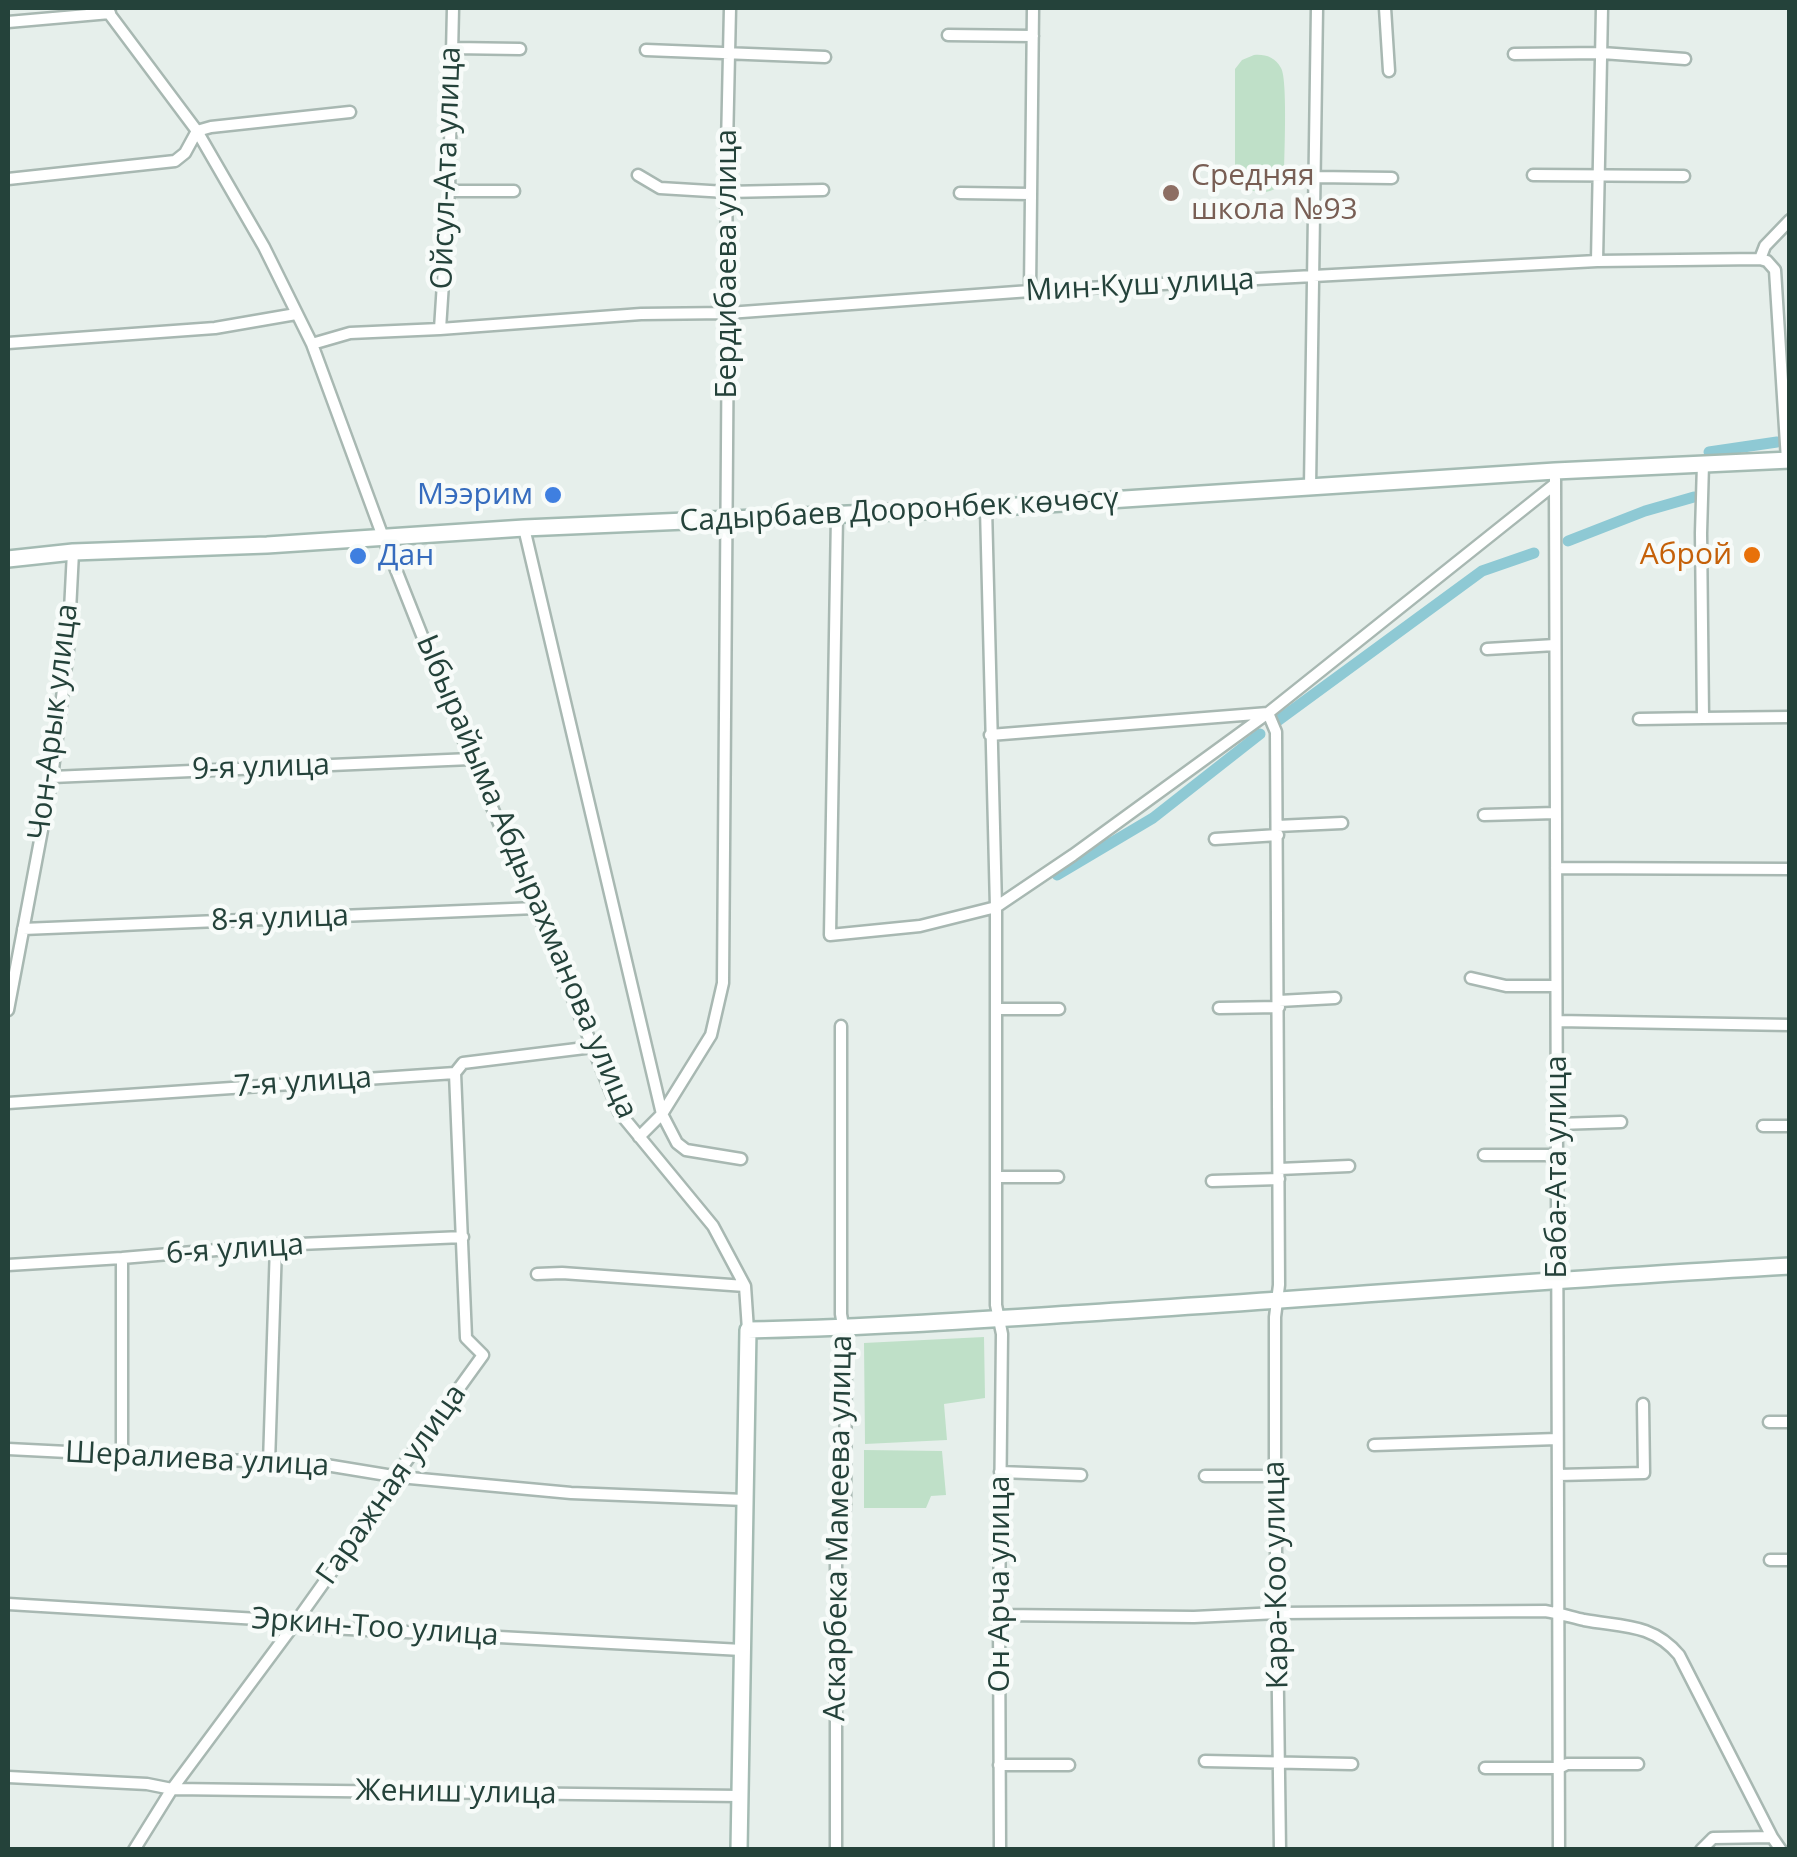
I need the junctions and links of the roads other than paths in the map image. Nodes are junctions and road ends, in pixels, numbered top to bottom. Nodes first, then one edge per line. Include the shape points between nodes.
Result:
1 (452, 8) edge
2 (730, 8) edge
3 (1033, 8) edge
4 (1317, 8) edge
5 (1385, 8) edge
6 (1602, 8) edge
7 (107, 10) edge
8 (8, 22) edge
9 (948, 35) dead end
10 (1033, 36) junction
11 (453, 48) junction
12 (520, 48) dead end
13 (646, 50) dead end
14 (1602, 53) junction
15 (1514, 54) dead end
16 (728, 55) junction
17 (825, 58) dead end
18 (1685, 59) dead end
19 (1388, 71) dead end
20 (350, 112) dead end
21 (197, 132) junction
22 (638, 175) dead end
23 (1533, 175) dead end
24 (1597, 176) junction
25 (1684, 176) dead end
26 (1314, 178) junction
27 (1392, 178) dead end
28 (8, 179) edge
29 (823, 190) dead end
30 (514, 191) dead end
31 (449, 192) junction
32 (726, 192) junction
33 (960, 193) dead end
34 (1031, 194) junction
35 (1790, 220) edge
36 (1760, 259) junction
37 (1597, 261) junction
38 (1312, 276) junction
39 (1030, 291) junction
40 (728, 313) junction
41 (296, 314) junction
42 (440, 329) junction
43 (8, 343) edge
44 (312, 344) junction
45 (1788, 460) edge
46 (1703, 464) junction
47 (1555, 477) junction
48 (1310, 486) junction
49 (986, 508) junction
50 (837, 515) junction
51 (726, 521) junction
52 (524, 528) junction
53 (383, 537) junction
54 (72, 552) junction
55 (8, 559) edge
56 (1555, 645) junction
57 (1487, 650) dead end
58 (1268, 713) junction
59 (1790, 716) edge
60 (1703, 718) junction
61 (1639, 719) dead end
62 (990, 736) junction
63 (471, 759) junction
64 (52, 777) junction
65 (1555, 813) junction
66 (1484, 815) dead end
67 (1342, 823) dead end
68 (1278, 831) junction
69 (1215, 838) dead end
70 (1556, 868) junction
71 (1790, 869) edge
72 (996, 907) junction
73 (536, 908) junction
74 (23, 929) junction
75 (1471, 978) dead end
76 (1556, 986) junction
77 (1335, 998) dead end
78 (1278, 1004) junction
79 (1219, 1008) dead end
80 (997, 1009) junction
81 (1060, 1009) dead end
82 (8, 1010) edge
83 (1556, 1021) junction
84 (1790, 1024) edge
85 (841, 1026) dead end
86 (593, 1047) junction
87 (455, 1073) junction
88 (8, 1103) edge
89 (662, 1114) junction
90 (1621, 1122) dead end
91 (1556, 1124) junction
92 (1763, 1126) dead end
93 (1790, 1126) edge
94 (639, 1137) junction
95 (1484, 1155) dead end
96 (1556, 1155) junction
97 (741, 1159) dead end
98 (1349, 1166) dead end
99 (1279, 1174) junction
100 (997, 1177) junction
101 (1058, 1177) dead end
102 (1212, 1181) dead end
103 (463, 1237) junction
104 (276, 1245) junction
105 (122, 1258) junction
106 (8, 1265) edge
107 (1790, 1266) edge
108 (537, 1274) dead end
109 (1557, 1279) junction
110 (745, 1286) junction
111 (1277, 1301) junction
112 (999, 1319) junction
113 (844, 1328) junction
114 (748, 1330) junction
115 (1643, 1404) dead end
116 (1768, 1422) dead end
117 (1790, 1422) edge
118 (1557, 1439) junction
119 (1374, 1445) dead end
120 (8, 1449) edge
121 (122, 1454) junction
122 (269, 1463) junction
123 (1000, 1472) junction
124 (1082, 1475) dead end
125 (1558, 1475) junction
126 (1205, 1476) dead end
127 (1275, 1476) junction
128 (399, 1477) junction
129 (745, 1500) junction
130 (1770, 1560) dead end
131 (1790, 1560) edge
132 (8, 1604) edge
133 (1278, 1613) junction
134 (1559, 1613) junction
135 (998, 1616) junction
136 (293, 1626) junction
137 (742, 1650) junction
138 (1205, 1762) dead end
139 (1279, 1762) junction
140 (1352, 1764) dead end
141 (1638, 1764) dead end
142 (1069, 1765) dead end
143 (999, 1766) junction
144 (1485, 1768) dead end
145 (1559, 1768) junction
146 (8, 1776) edge
147 (172, 1789) junction
148 (740, 1796) junction
149 (1772, 1837) junction
150 (134, 1850) edge
151 (740, 1850) edge
152 (836, 1850) edge
153 (1000, 1850) edge
154 (1280, 1850) edge
155 (1559, 1850) edge
156 (1701, 1850) edge
157 (1781, 1850) edge

1 - 11 street, Ойсул-Ата улица
2 - 16 street, Бердибаева улица
3 - 10 street
4 - 26 street
5 - 19 street
6 - 14 street
7 - 8 street
7 - 21 street, Ыбырайыма Абдырахманова улица
9 - 10 street
10 - 34 street
11 - 12 street
11 - 31 street, Ойсул-Ата улица
13 - 16 street
14 - 15 street
14 - 18 street
14 - 24 street
16 - 17 street
16 - 32 street, Бердибаева улица
20 - 21 street
21 - 28 street via 176,161
21 - 41 street, Ыбырайыма Абдырахманова улица
22 - 32 street via 660,188
23 - 24 street
24 - 25 street
24 - 37 street
26 - 27 street
26 - 38 street
29 - 32 street
30 - 31 street
31 - 42 street, Ойсул-Ата улица
32 - 40 street, Бердибаева улица
33 - 34 street
34 - 39 street
35 - 36 street
36 - 37 street, Мин-Куш улица
36 - 45 street via 1774,270
37 - 38 street, Мин-Куш улица
38 - 39 street, Мин-Куш улица
38 - 48 street
39 - 40 street, Мин-Куш улица
40 - 42 street, Мин-Куш улица
40 - 51 street, Бердибаева улица
41 - 43 street via 215,328
41 - 44 street, Ыбырайыма Абдырахманова улица
42 - 44 street, Мин-Куш улица via 350,333
44 - 53 street, Ыбырайыма Абдырахманова улица
45 - 46 main road, Садырбаев Дооронбек көчөсү
46 - 47 main road, Садырбаев Дооронбек көчөсү
46 - 60 street
47 - 48 main road, Садырбаев Дооронбек көчөсү
47 - 56 street, Баба-Ата улица
47 - 58 street
48 - 49 main road, Садырбаев Дооронбек көчөсү
49 - 50 main road, Садырбаев Дооронбек көчөсү
49 - 62 street, Он Арча улица
50 - 51 main road, Садырбаев Дооронбек көчөсү
50 - 72 street via 830,934 920,926
51 - 52 main road, Садырбаев Дооронбек көчөсү
51 - 89 street, Бердибаева улица via 723,983 711,1034
52 - 53 main road, Садырбаев Дооронбек көчөсү
52 - 89 street
53 - 54 main road, Садырбаев Дооронбек көчөсү
53 - 63 street, Ыбырайыма Абдырахманова улица
54 - 55 main road, Садырбаев Дооронбек көчөсү
54 - 64 street, Чон-Арык улица
56 - 57 street
56 - 65 street, Баба-Ата улица
58 - 62 street
58 - 68 street, Кара-Коо улица via 1276,732
58 - 72 street
59 - 60 street
60 - 61 street
62 - 72 street, Он Арча улица
63 - 64 street, 9-я улица
63 - 73 street, Ыбырайыма Абдырахманова улица
64 - 74 street, Чон-Арык улица
65 - 66 street
65 - 70 street, Баба-Ата улица
67 - 68 street
68 - 69 street
68 - 78 street, Кара-Коо улица
70 - 71 street
70 - 76 street, Баба-Ата улица
72 - 80 street, Он Арча улица
73 - 74 street, 8-я улица
73 - 86 street, Ыбырайыма Абдырахманова улица
74 - 82 street, Чон-Арык улица
75 - 76 street
76 - 83 street, Баба-Ата улица
77 - 78 street
78 - 79 street
78 - 99 street, Кара-Коо улица
80 - 81 street
80 - 100 street, Он Арча улица
83 - 84 street
83 - 91 street, Баба-Ата улица
85 - 113 street, Аскарбека Мамеева улица
86 - 87 street, 7-я улица via 463,1062
86 - 94 street, Ыбырайыма Абдырахманова улица via 619,1112
87 - 88 street, 7-я улица
87 - 103 street, Гаражная улица
89 - 94 street, Бердибаева улица
89 - 97 street via 686,1150
90 - 91 street
91 - 96 street, Баба-Ата улица
92 - 93 street
94 - 110 street, Ыбырайыма Абдырахманова улица via 713,1226
95 - 96 street
96 - 109 street, Баба-Ата улица
98 - 99 street
99 - 102 street
99 - 111 street, Кара-Коо улица
100 - 101 street
100 - 112 street, Он Арча улица
103 - 104 street, 6-я улица
103 - 128 street, Гаражная улица via 466,1338 483,1355
104 - 105 street, 6-я улица
104 - 122 street
105 - 106 street, 6-я улица
105 - 121 street
107 - 109 main road
108 - 110 street
109 - 111 main road
109 - 118 street, Баба-Ата улица
110 - 114 street, Ыбырайыма Абдырахманова улица
111 - 112 main road
111 - 127 street, Кара-Коо улица
112 - 113 main road
112 - 123 street, Он Арча улица
113 - 114 main road
113 - 152 street, Аскарбека Мамеева улица
114 - 129 main road, Ыбырайыма Абдырахманова улица
115 - 125 street via 1644,1473
116 - 117 street
118 - 119 street
118 - 125 street, Баба-Ата улица
120 - 121 street, Шералиева улица
121 - 122 street, Шералиева улица
122 - 128 street, Шералиева улица
123 - 124 street
123 - 135 street, Он Арча улица
125 - 134 street, Баба-Ата улица
126 - 127 street
127 - 133 street, Кара-Коо улица
128 - 129 street, Шералиева улица
128 - 136 street, Гаражная улица
129 - 137 main road, Ыбырайыма Абдырахманова улица
130 - 131 street
132 - 136 street, Эркин-Тоо улица
133 - 134 street
133 - 135 street
133 - 139 street, Кара-Коо улица
134 - 145 street, Баба-Ата улица
134 - 149 street via 1635,1626 1669,1643
135 - 143 street, Он Арча улица
136 - 137 street, Эркин-Тоо улица
136 - 147 street, Гаражная улица
137 - 148 main road, Ыбырайыма Абдырахманова улица
138 - 139 street
139 - 140 street
139 - 154 street, Кара-Коо улица
141 - 145 street
142 - 143 street
143 - 153 street, Он Арча улица
144 - 145 street
145 - 155 street, Баба-Ата улица
146 - 147 street, Жениш улица
147 - 148 street, Жениш улица
147 - 150 street, Гаражная улица
148 - 151 main road, Ыбырайыма Абдырахманова улица
149 - 156 street via 1713,1838
149 - 157 street

